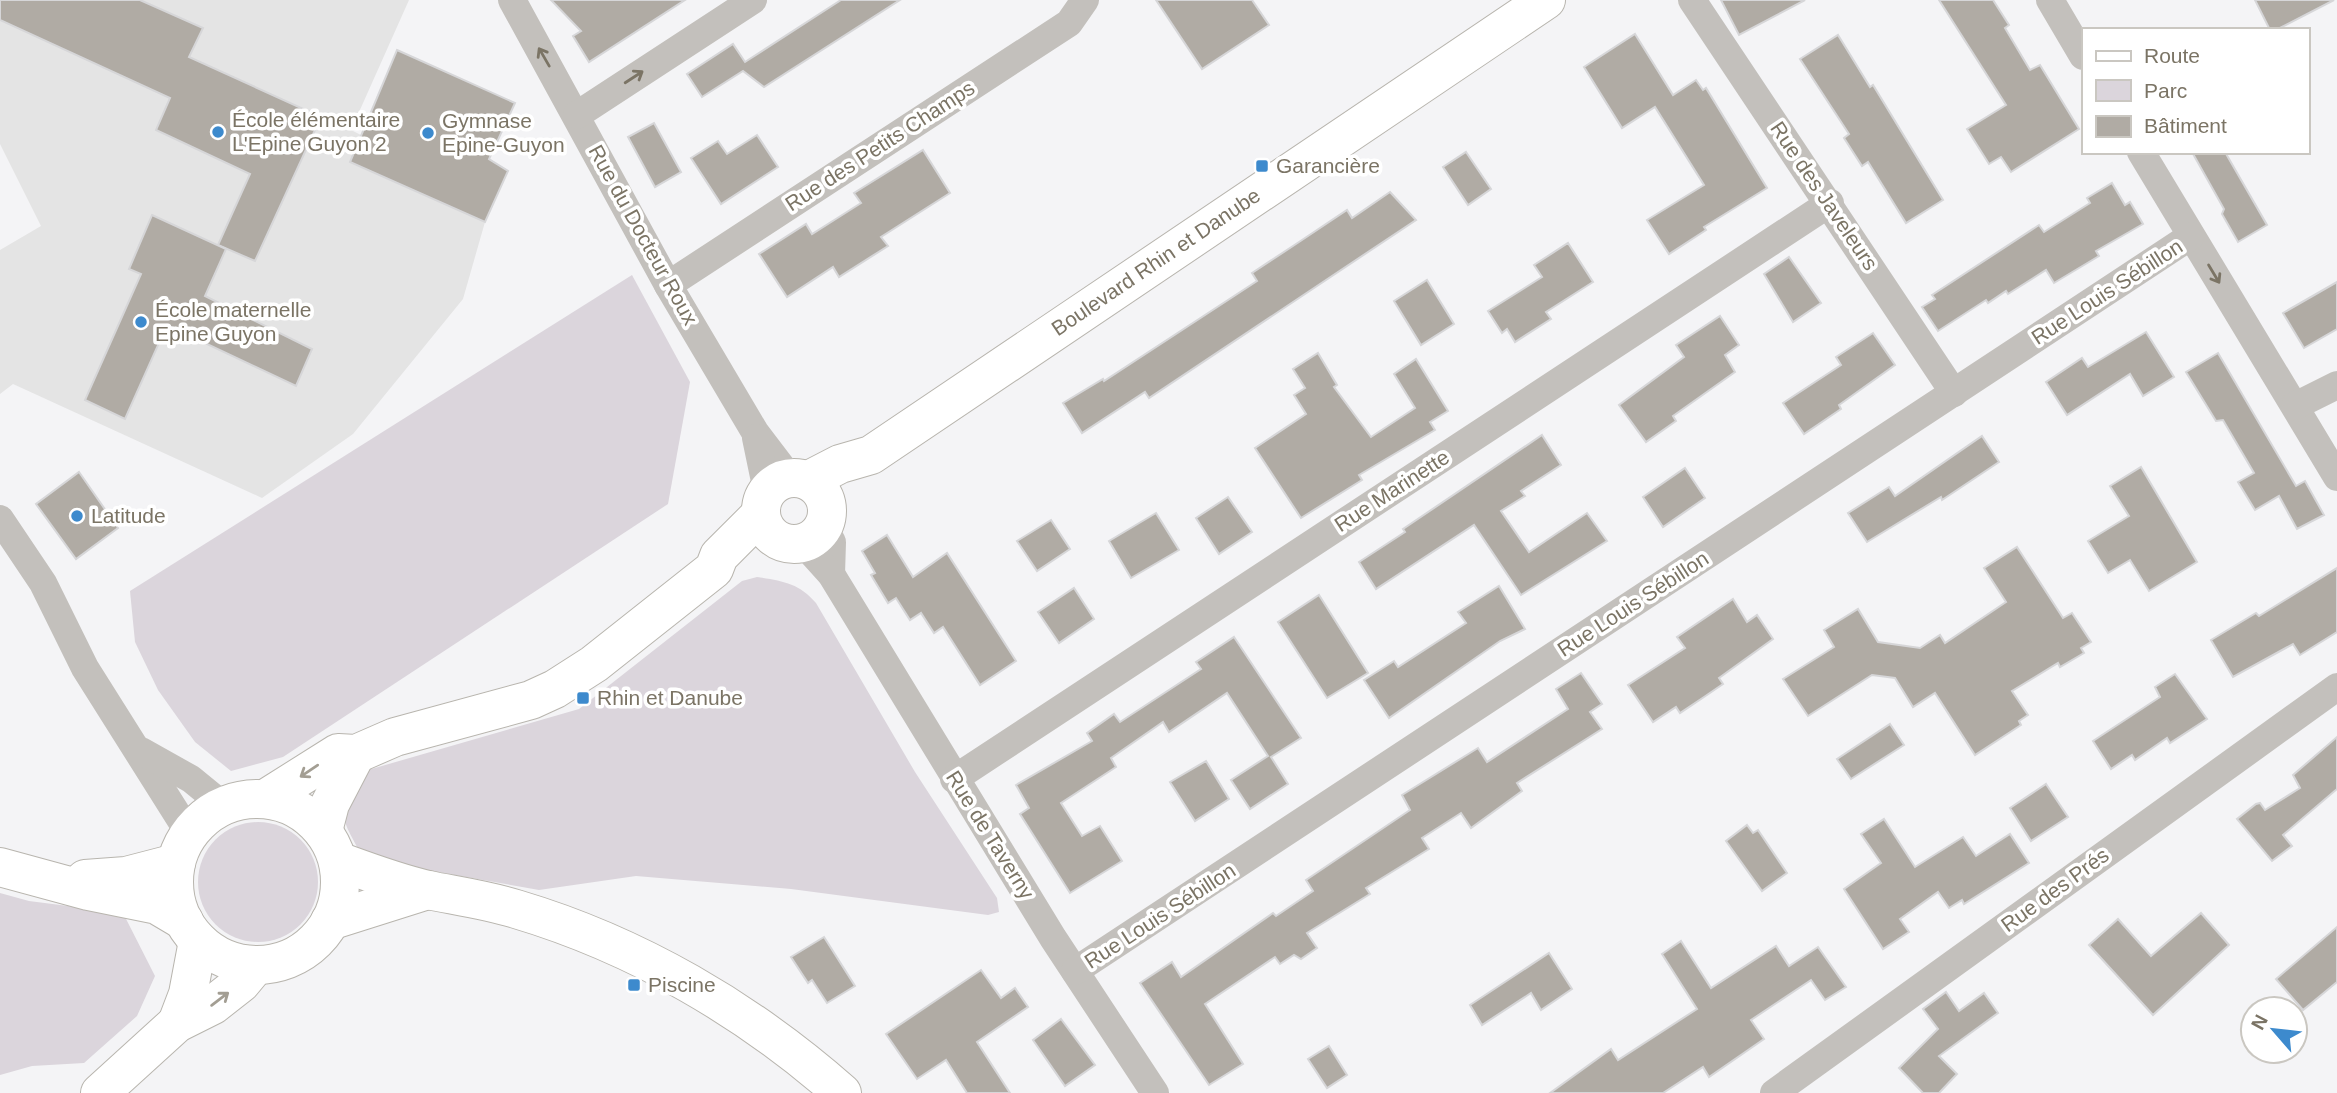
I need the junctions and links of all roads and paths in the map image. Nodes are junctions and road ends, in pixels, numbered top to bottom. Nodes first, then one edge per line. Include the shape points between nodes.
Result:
1 (512, 0) edge
2 (753, 0) edge
3 (1085, 0) edge
4 (1546, 0) edge
5 (1692, 0) edge
6 (2050, 0) edge
7 (2082, 54) edge
8 (577, 115) junction
9 (2142, 154) edge
10 (1830, 203) junction
11 (2191, 236) junction
12 (668, 285) junction
13 (2337, 385) edge
14 (1954, 393) junction
15 (2295, 406) junction
16 (2337, 477) edge
17 (795, 510) junction
18 (0, 519) edge
19 (2337, 687) edge
20 (139, 750) junction
21 (356, 754) junction
22 (954, 779) junction
23 (265, 799) junction
24 (224, 806) junction
25 (330, 846) junction
26 (183, 848) junction
27 (0, 867) edge
28 (44, 878) junction
29 (429, 890) junction
30 (330, 921) junction
31 (191, 931) junction
32 (256, 965) junction
33 (1075, 971) junction
34 (177, 1023) junction
35 (100, 1093) edge
36 (842, 1093) edge
37 (1155, 1093) edge
38 (1774, 1093) edge

8 -> 1 street, Rue du Docteur Roux
8 -> 2 street
3 - 12 street, Rue des Petits Champs via 1069,23
4 - 17 main road, Boulevard Rhin et Danube via 871,455 852,483
5 - 10 street, Rue des Javeleurs
6 - 7 street
8 - 12 street, Rue du Docteur Roux
9 - 11 street
10 - 14 street, Rue des Javeleurs
10 - 22 street, Rue Marinette
11 - 14 street, Rue Louis Sébillon
11 -> 15 street
12 - 17 street, Rue du Docteur Roux via 755,432
13 - 15 street
14 - 33 street, Rue Louis Sébillon
15 - 16 street
17 - 21 main road, Boulevard Rhin et Danube via 728,569 714,569 555,690 395,737
17 - 22 street, Rue de Taverny
18 - 20 street via 43,583 85,668
19 - 38 street, Rue des Prés
20 - 24 street via 191,779
20 - 26 street
21 -> 23 main road, Boulevard Rhin et Danube via 338,753
21 - 25 main road via 330,804
22 - 33 street, Rue de Taverny
23 - 24 main road
23 - 25 main road via 307,815
24 - 26 main road via 204,817
25 - 29 main road via 384,878
25 - 30 main road via 340,881
26 - 28 main road via 102,879
26 - 31 main road via 176,902
27 - 28 main road
28 - 31 main road via 157,905
29 - 30 main road
29 - 36 main road via 517,909 648,961 712,995 787,1047
30 - 32 main road via 300,953
31 - 32 main road via 215,954
31 - 34 main road via 188,994
34 -> 32 main road via 213,1005
33 - 37 street, Rue de Taverny
34 - 35 main road

